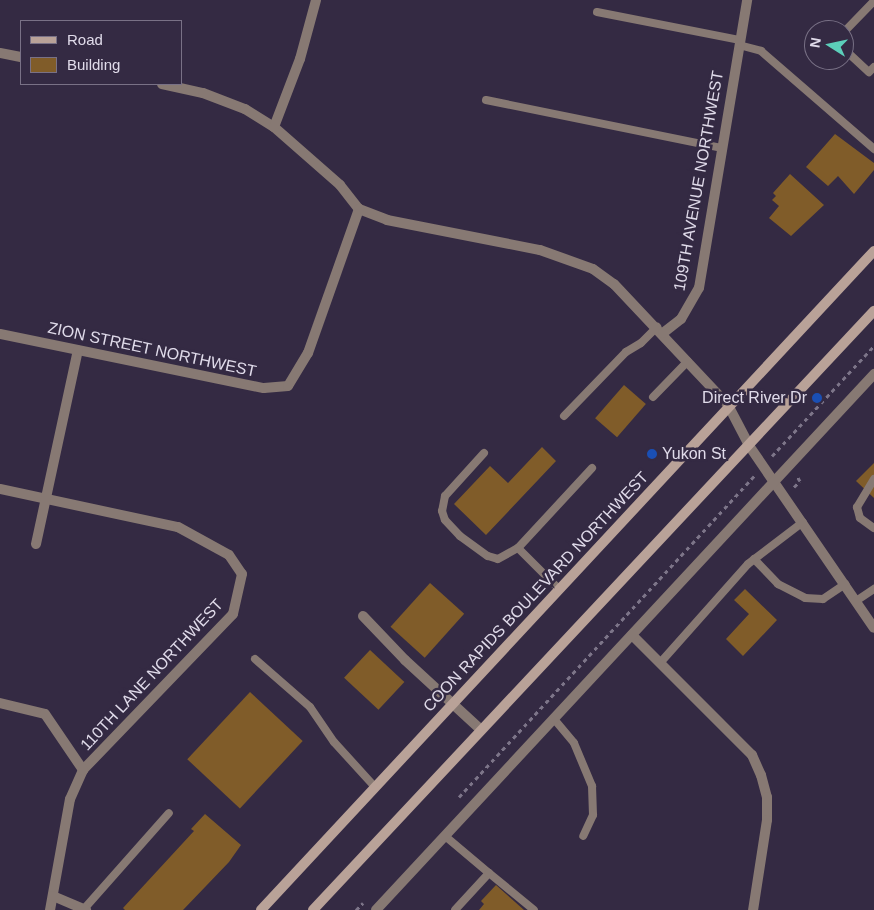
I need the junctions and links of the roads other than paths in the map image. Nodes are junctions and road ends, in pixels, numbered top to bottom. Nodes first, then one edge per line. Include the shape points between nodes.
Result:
1 (316, 0) edge
2 (747, 0) edge
3 (874, 2) edge
4 (596, 12) dead end
5 (854, 22) edge
6 (739, 43) junction
7 (0, 53) edge
8 (20, 57) edge
9 (854, 58) edge
10 (874, 67) edge
11 (167, 85) edge
12 (486, 100) dead end
13 (274, 126) junction
14 (721, 148) junction
15 (874, 149) edge
16 (359, 210) junction
17 (874, 251) edge
18 (874, 311) edge
19 (660, 330) junction
20 (0, 334) edge
21 (78, 350) junction
22 (688, 361) junction
23 (874, 374) edge
24 (653, 397) dead end
25 (728, 405) junction
26 (564, 416) dead end
27 (750, 447) junction
28 (484, 453) dead end
29 (592, 468) dead end
30 (874, 479) edge
31 (775, 481) junction
32 (0, 489) edge
33 (46, 498) junction
34 (803, 522) junction
35 (874, 528) edge
36 (36, 544) dead end
37 (518, 548) junction
38 (754, 559) junction
39 (844, 584) junction
40 (559, 589) junction
41 (874, 589) edge
42 (856, 601) junction
43 (363, 616) dead end
44 (874, 628) edge
45 (632, 636) junction
46 (255, 658) dead end
47 (660, 663) junction
48 (0, 703) edge
49 (452, 704) junction
50 (554, 719) junction
51 (480, 729) junction
52 (83, 770) junction
53 (375, 787) junction
54 (169, 813) dead end
55 (445, 836) junction
56 (583, 836) dead end
57 (488, 873) junction
58 (53, 896) junction
59 (50, 910) edge
60 (85, 910) edge
61 (261, 910) edge
62 (313, 910) edge
63 (376, 910) edge
64 (455, 910) edge
65 (534, 910) edge
66 (753, 910) edge

1 - 13 street via 300,58
2 - 6 street, 109TH AVENUE NORTHWEST
3 - 5 lane
4 - 6 lane
6 - 14 street, 109TH AVENUE NORTHWEST
6 - 15 lane via 761,51
7 - 8 street
9 - 10 lane via 869,72
11 - 13 street via 203,93 245,109
12 - 14 lane
13 - 16 street via 340,185
14 - 19 street, 109TH AVENUE NORTHWEST via 699,288 681,319
16 - 19 street via 387,220 540,250 572,260 614,284
16 - 21 street, ZION STREET NORTHWEST via 308,353 288,386 264,388
17 - 25 main road, COON RAPIDS BOULEVARD NORTHWEST
18 - 27 main road
19 - 22 street
19 - 26 lane via 626,352
20 - 21 street, ZION STREET NORTHWEST
21 - 33 street
22 - 24 lane
22 - 25 street
23 - 31 street
25 - 27 street
25 - 40 main road, COON RAPIDS BOULEVARD NORTHWEST
27 - 31 street
27 - 51 main road
28 - 37 lane via 445,496 442,511 445,520 460,536 488,556 498,559
29 - 37 lane
30 - 35 lane via 857,507 860,518
31 - 34 street
31 - 45 street
32 - 33 street, 110TH LANE NORTHWEST
33 - 36 street
33 - 52 street, 110TH LANE NORTHWEST via 178,527 228,555 242,574 233,614
34 - 38 lane
34 - 39 street
37 - 40 lane
38 - 39 lane via 778,584 805,598 823,599
38 - 47 lane
39 - 42 street
40 - 49 main road, COON RAPIDS BOULEVARD NORTHWEST
41 - 42 lane
42 - 44 street
43 - 49 street
45 - 47 street
45 - 50 street
46 - 53 lane via 310,707 334,742
47 - 66 street via 752,755 761,775 767,797 767,820
48 - 52 street, 110TH LANE NORTHWEST via 45,714
49 - 51 street
49 - 53 main road, COON RAPIDS BOULEVARD NORTHWEST
50 - 55 street
50 - 56 lane via 574,743 592,786 593,815
51 - 62 main road
52 - 58 street, 110TH LANE NORTHWEST via 70,799
53 - 61 main road, COON RAPIDS BOULEVARD NORTHWEST
54 - 60 lane
55 - 57 lane
55 - 63 street
57 - 64 lane
57 - 65 lane
58 - 59 street, 110TH LANE NORTHWEST
58 - 60 street

